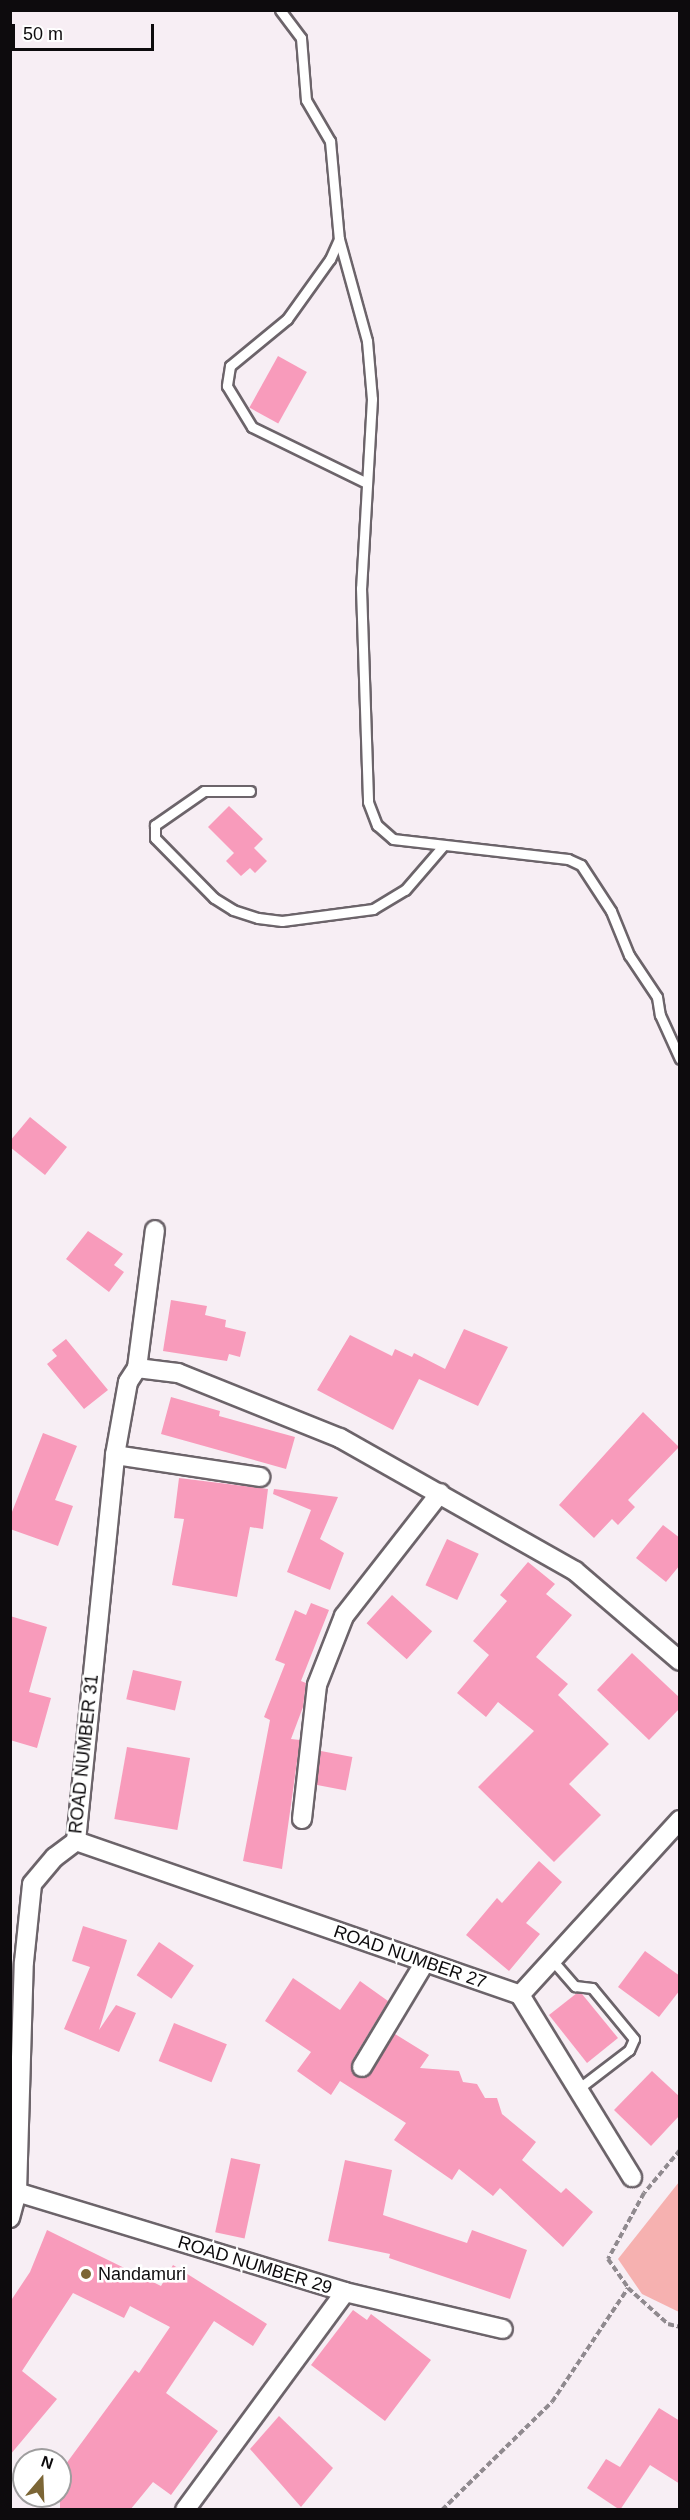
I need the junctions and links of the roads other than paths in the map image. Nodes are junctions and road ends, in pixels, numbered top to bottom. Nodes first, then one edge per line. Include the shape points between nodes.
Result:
1 (280, 10) edge
2 (339, 239) junction
3 (367, 483) junction
4 (250, 791) dead end
5 (443, 846) junction
6 (680, 1059) edge
7 (155, 1230) dead end
8 (133, 1375) junction
9 (115, 1455) junction
10 (260, 1477) dead end
11 (440, 1493) junction
12 (680, 1661) edge
13 (302, 1819) dead end
14 (680, 1820) edge
15 (76, 1841) junction
16 (552, 1960) junction
17 (425, 1962) junction
18 (520, 1995) junction
19 (362, 2067) dead end
20 (578, 2089) junction
21 (632, 2177) dead end
22 (14, 2191) edge
23 (10, 2218) edge
24 (345, 2292) junction
25 (503, 2329) dead end
26 (185, 2510) edge

1 - 2 lane via 301,38 306,100 330,141
2 - 3 lane via 367,341 372,399
2 - 3 lane via 330,260 287,319 230,366 227,386 252,427
3 - 5 lane via 361,588 368,802 377,825 393,839
4 - 5 lane via 204,791 155,825 154,838 214,898 233,910 282,921 373,909 405,890
5 - 6 lane via 568,859 581,865 611,911 628,955 657,997 660,1016
7 - 8 street, ROAD NUMBER 31
8 - 9 street, ROAD NUMBER 31
8 - 11 street via 178,1374 340,1438
9 - 10 street
9 - 15 street, ROAD NUMBER 31
11 - 12 street via 575,1571
11 - 13 street via 344,1616 317,1685
14 - 16 street
15 - 17 street, ROAD NUMBER 27
15 - 22 street, ROAD NUMBER 31 via 55,1857 32,1884 24,1962
16 - 18 street
16 - 20 lane via 575,1986 592,1988 634,2039 629,2050
17 - 18 street, ROAD NUMBER 27
17 - 19 street
18 - 20 street
20 - 21 street
22 - 23 street, ROAD NUMBER 31
22 - 24 street, ROAD NUMBER 29
24 - 25 street, ROAD NUMBER 29
24 - 26 street

